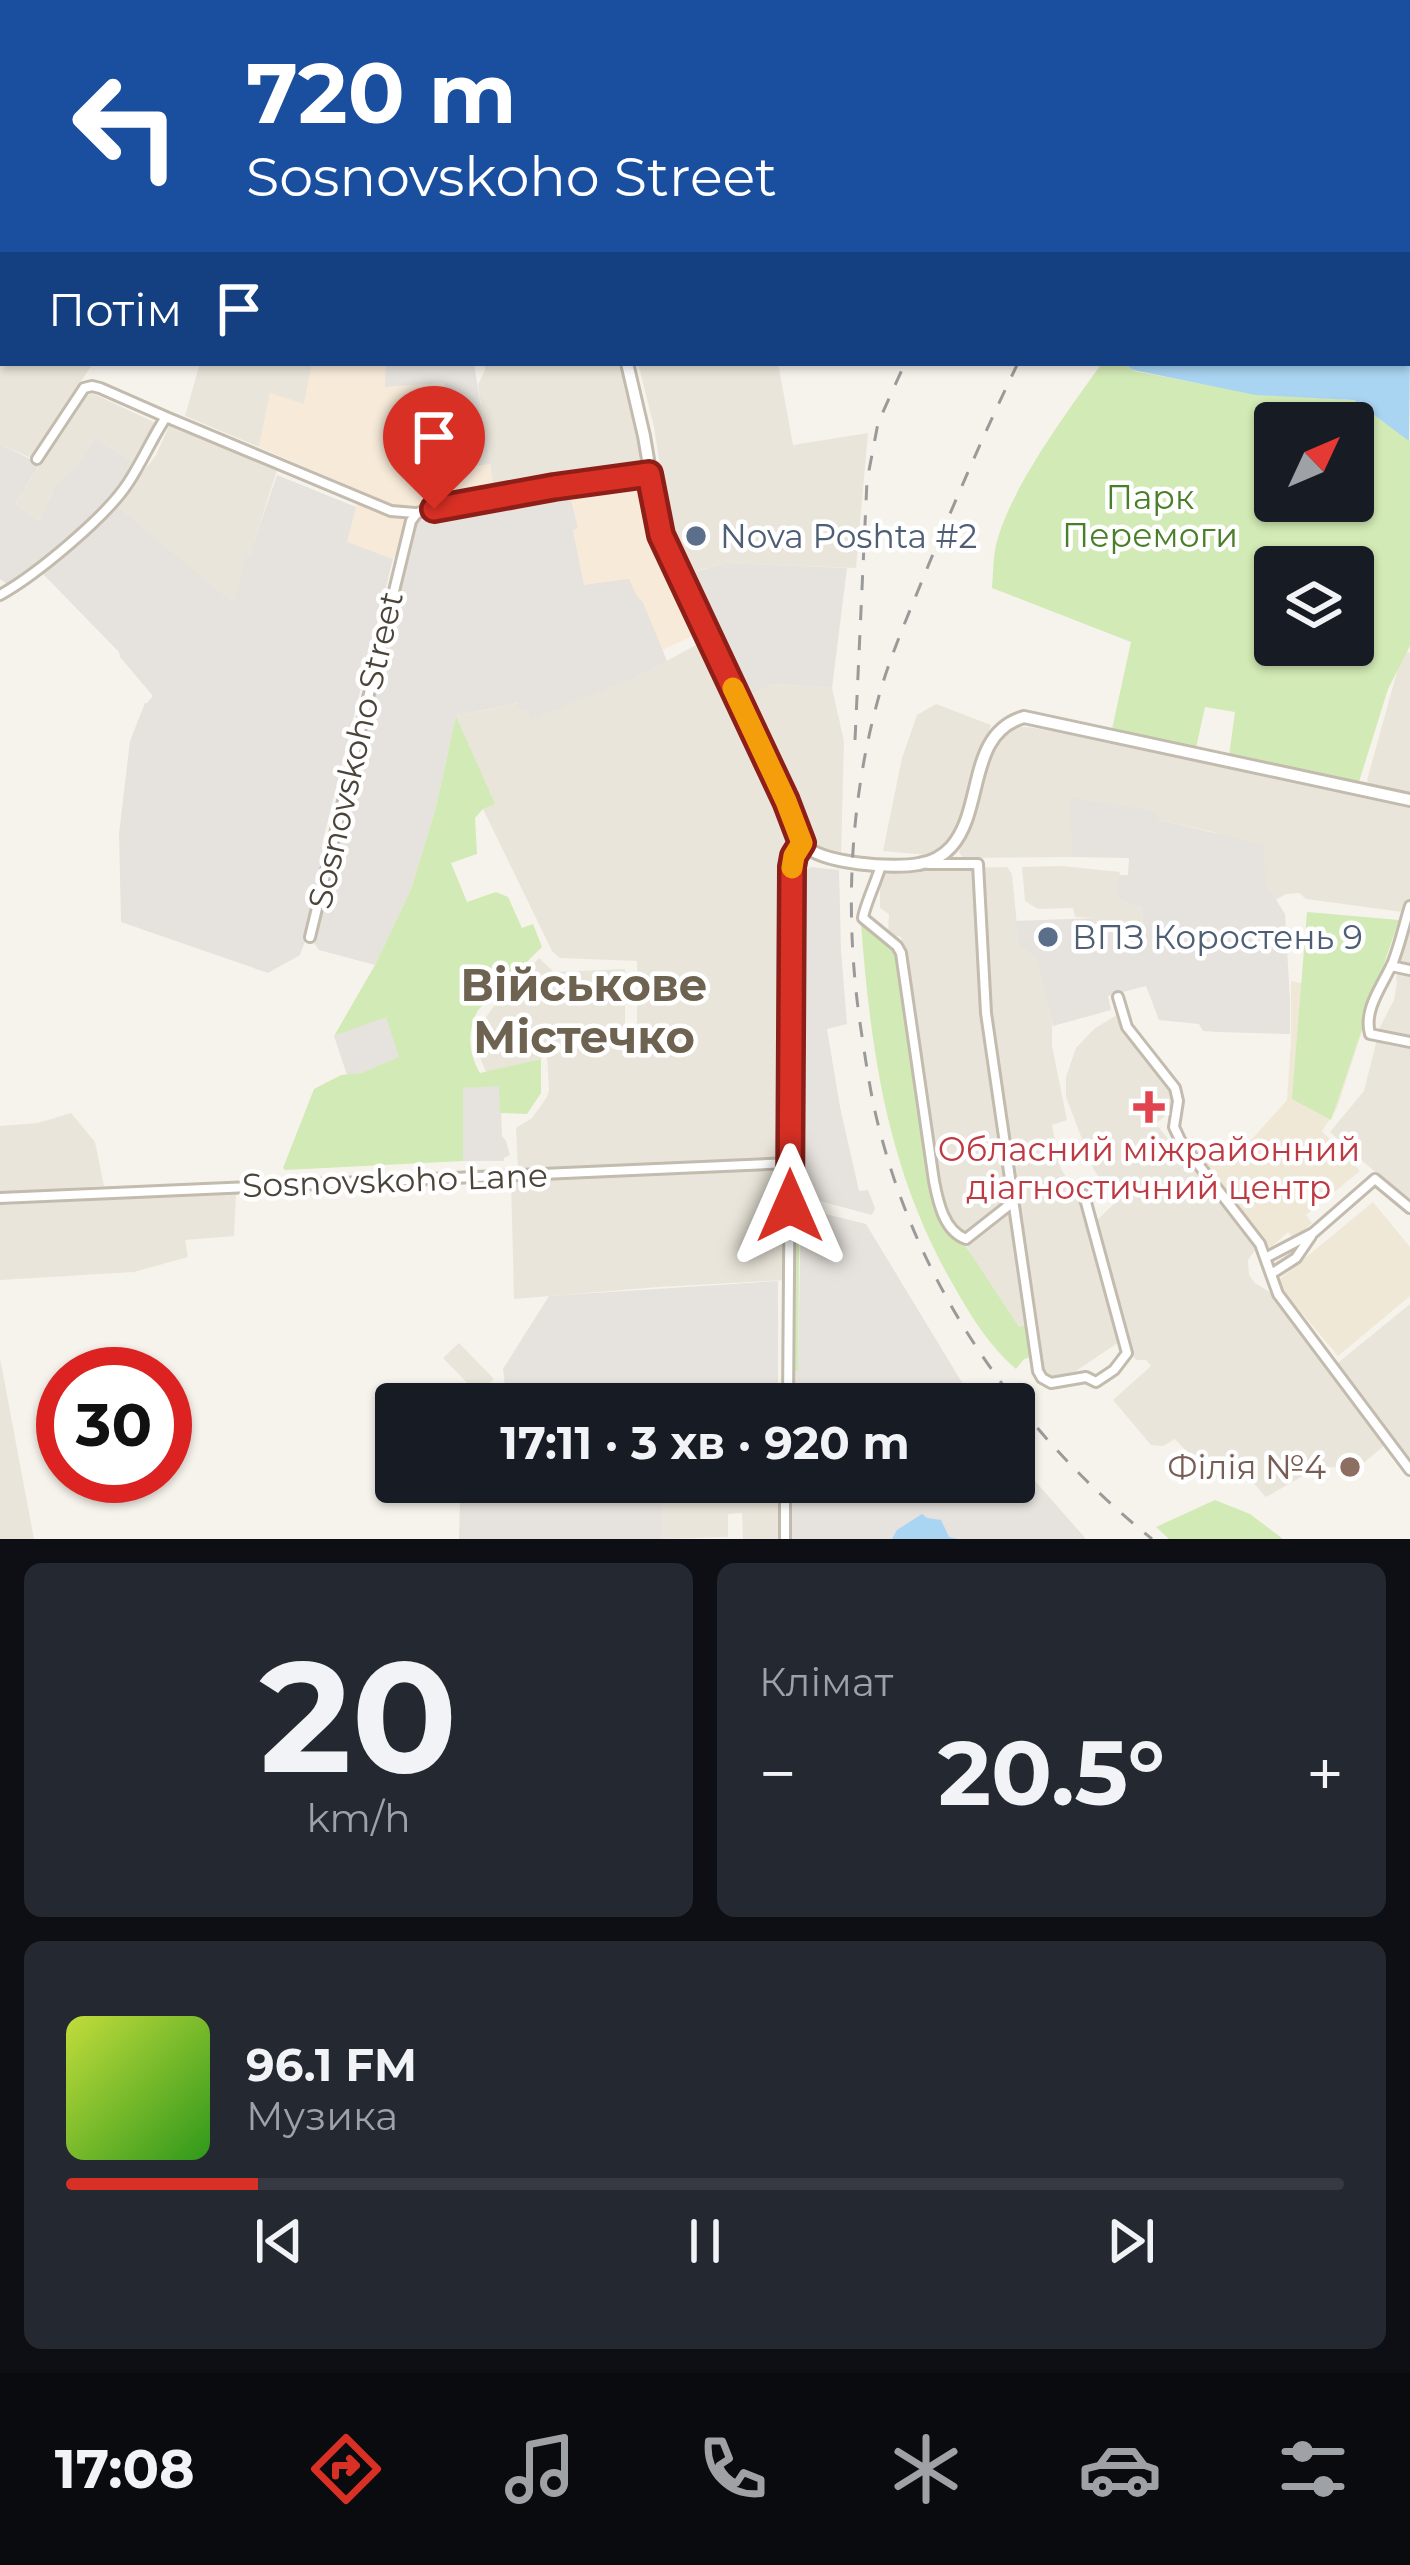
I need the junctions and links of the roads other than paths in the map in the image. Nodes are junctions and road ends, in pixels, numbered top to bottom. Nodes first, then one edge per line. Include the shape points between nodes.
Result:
1 (628, 366) edge
2 (166, 417) junction
3 (37, 458) dead end
4 (649, 474) junction
5 (417, 514) junction
6 (0, 595) edge
7 (1410, 800) edge
8 (959, 836) junction
9 (802, 843) junction
10 (882, 864) junction
11 (920, 864) junction
12 (960, 864) junction
13 (1410, 906) edge
14 (310, 938) dead end
15 (1391, 966) junction
16 (1410, 970) edge
17 (1118, 997) dead end
18 (1410, 1042) edge
19 (790, 1163) junction
20 (1084, 1195) dead end
21 (0, 1198) edge
22 (1012, 1202) junction
23 (1410, 1208) edge
24 (1316, 1230) junction
25 (1267, 1257) junction
26 (1270, 1275) junction
27 (788, 1383) edge
28 (1410, 1470) edge
29 (785, 1503) edge
30 (785, 1539) edge

1 - 4 street
2 - 3 street via 84,388
2 - 5 street via 391,512
2 - 6 street via 113,503
4 - 5 street
4 - 9 street via 661,535
5 - 14 street, Sosnovskoho Street
7 - 8 street via 1024,717 993,736
8 - 11 street via 939,858
8 - 12 street via 953,856
9 - 10 street
9 - 19 street via 792,867
10 - 11 street
10 - 22 street via 863,917 901,954 939,1203 951,1231 966,1239
11 - 12 street
12 - 22 street via 978,864 986,1012
13 - 15 street
15 - 16 street
15 - 18 street via 1367,1026 1370,1034
17 - 25 street via 1127,1027 1174,1088 1179,1139
19 - 21 street, Sosnovskoho Lane
19 - 27 street
20 - 22 street via 1128,1351 1096,1382 1051,1383 1039,1374
23 - 24 street via 1375,1179
24 - 25 street
24 - 26 street via 1296,1258
25 - 26 street
26 - 28 street
29 - 30 street

